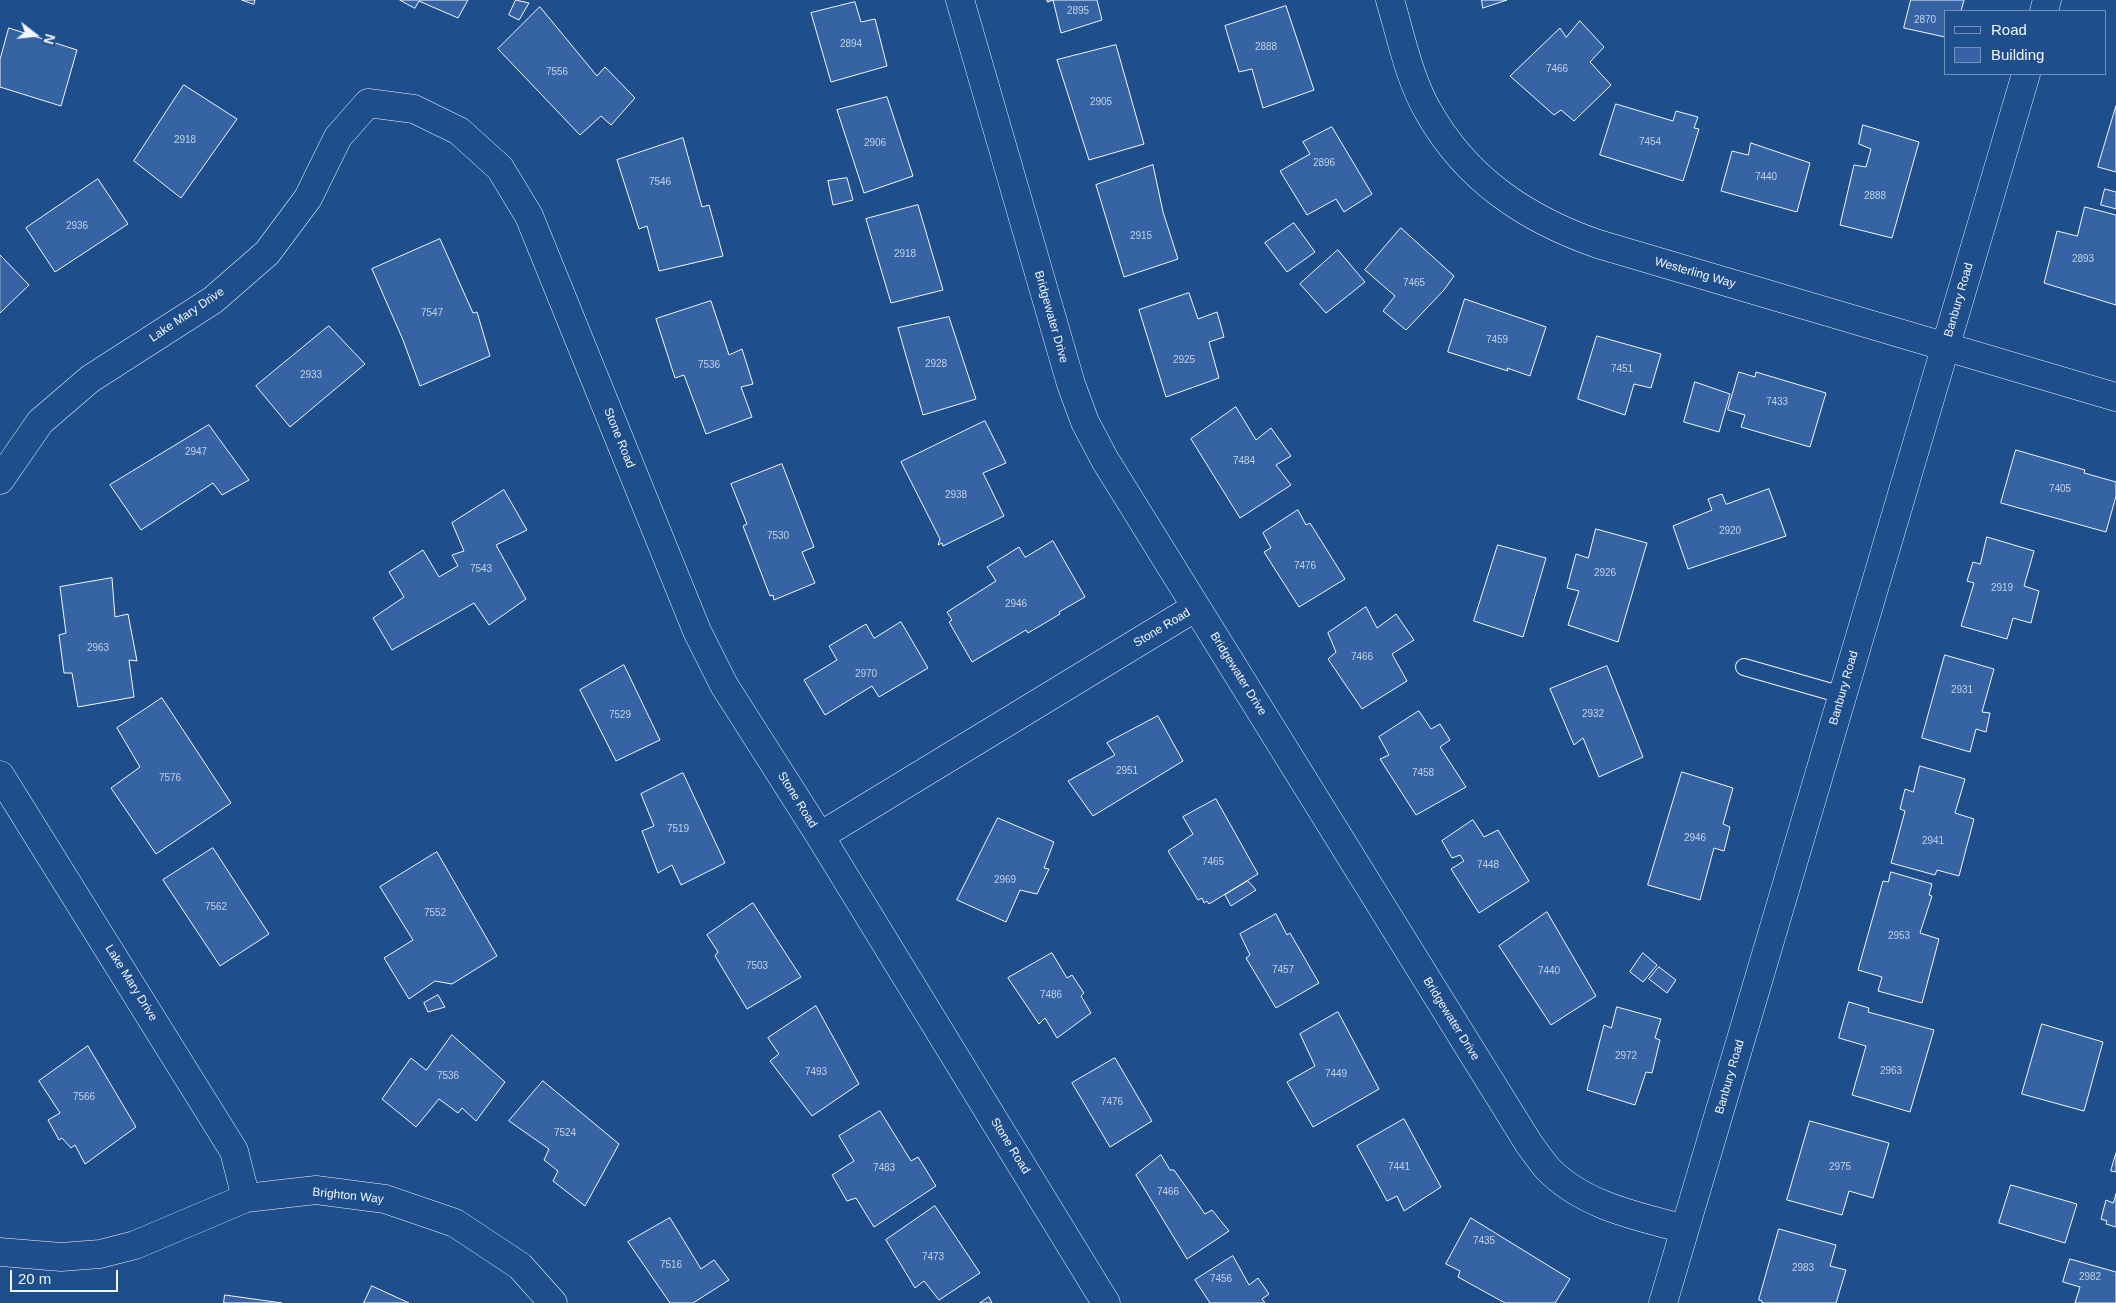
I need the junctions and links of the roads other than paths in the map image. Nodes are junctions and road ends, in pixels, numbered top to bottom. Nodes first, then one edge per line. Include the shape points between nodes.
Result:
1 (960, 0) edge
2 (1390, 0) edge
3 (2026, 75) edge
4 (368, 103) joint
5 (1945, 346) junction
6 (2116, 397) edge
7 (0, 480) edge
8 (1196, 607) junction
9 (1744, 667) dead end
10 (1842, 695) junction
11 (0, 776) edge
12 (820, 836) junction
13 (246, 1198) junction
14 (1685, 1229) junction
15 (0, 1252) edge
16 (553, 1303) edge
17 (1106, 1303) edge
18 (1663, 1303) edge

1 - 8 street, Bridgewater Drive via 1070,384 1105,460
2 - 5 street, Westerling Way via 1410,66 1428,110 1453,148 1484,181 1521,210 1563,232 1598,244
3 - 5 street, Banbury Road
4 - 7 street, Lake Mary Drive via 338,138 308,198 267,253 213,300 90,379 40,422
4 - 12 street, Stone Road via 414,110 459,131 500,168 529,216 697,631 724,684
5 - 6 street, Westerling Way
5 - 10 street, Banbury Road
8 - 12 street, Stone Road
8 - 14 street, Bridgewater Drive via 1524,1136 1548,1169 1573,1189 1602,1205
9 - 10 lane
10 - 14 street, Banbury Road
11 - 13 street, Lake Mary Drive via 234,1151
12 - 17 street, Stone Road
13 - 15 street, Brighton Way via 135,1244 100,1254 61,1257
13 - 16 street, Brighton Way via 316,1190 385,1199 429,1214 455,1223 520,1266
14 - 18 street, Banbury Road

